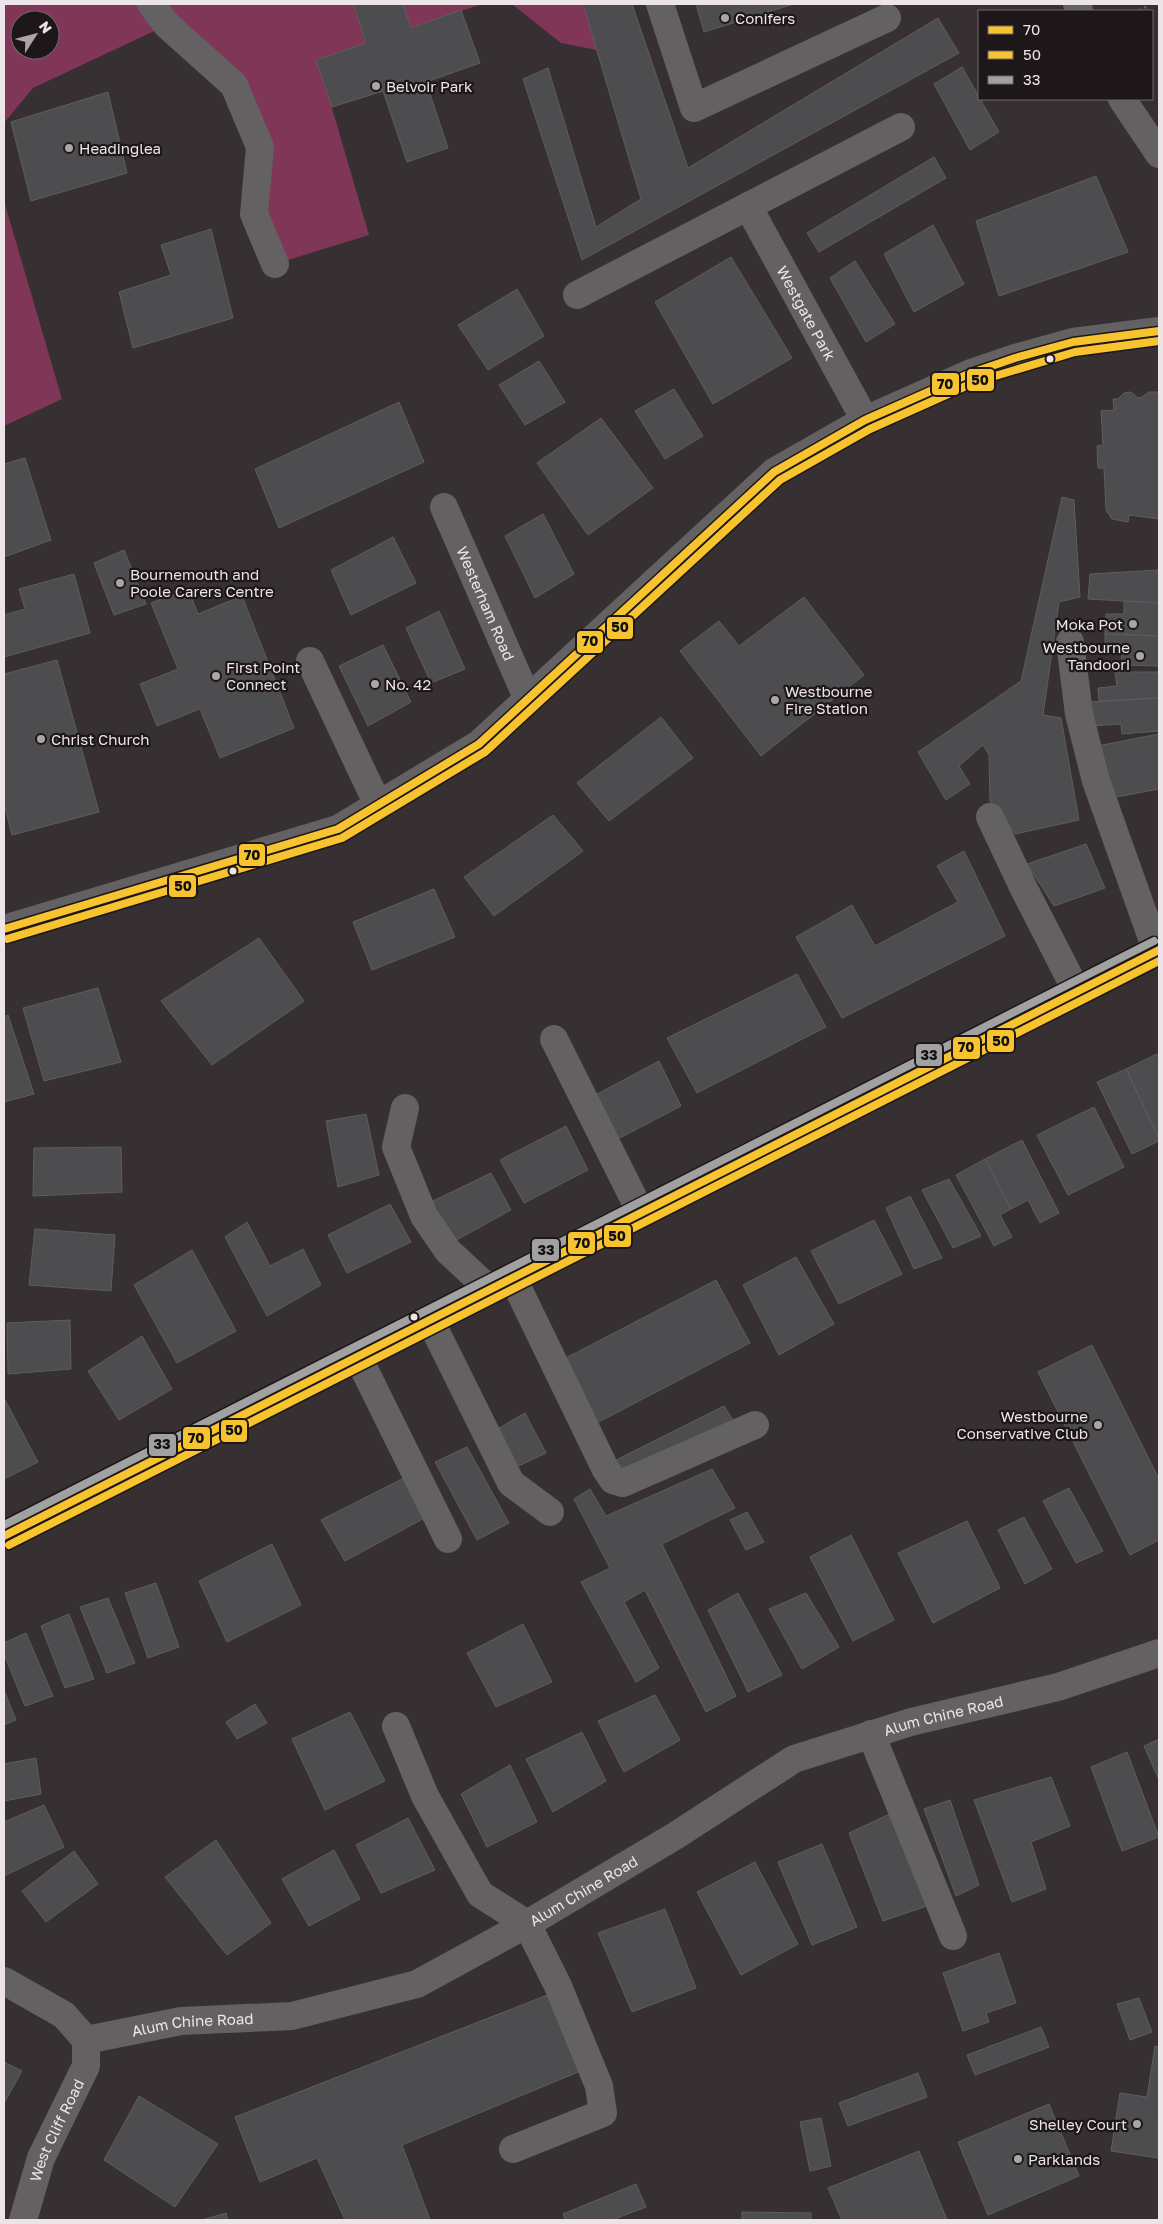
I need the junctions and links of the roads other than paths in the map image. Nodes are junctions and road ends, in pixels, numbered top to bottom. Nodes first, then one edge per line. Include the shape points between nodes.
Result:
1 (151, 4) edge
2 (660, 4) edge
3 (887, 18) dead end
4 (1123, 100) edge
5 (901, 127) dead end
6 (1159, 154) edge
7 (748, 206) junction
8 (275, 264) dead end
9 (577, 295) dead end
10 (1159, 331) edge
11 (865, 420) junction
12 (444, 507) dead end
13 (1070, 642) dead end
14 (310, 661) dead end
15 (528, 700) junction
16 (378, 805) junction
17 (990, 817) dead end
18 (4, 929) edge
19 (1158, 951) edge
20 (1078, 992) junction
21 (554, 1039) dead end
22 (405, 1108) dead end
23 (641, 1213) junction
24 (502, 1284) junction
25 (430, 1320) junction
26 (358, 1357) junction
27 (755, 1425) dead end
28 (550, 1512) dead end
29 (4, 1536) edge
30 (448, 1539) dead end
31 (1159, 1653) edge
32 (396, 1726) dead end
33 (871, 1734) junction
34 (527, 1924) junction
35 (953, 1936) dead end
36 (4, 1981) edge
37 (86, 2040) junction
38 (513, 2150) dead end
39 (23, 2220) edge

1 - 8 street via 167,25 234,85 260,147 254,214
2 - 3 street via 694,108
4 - 6 street
5 - 7 street
7 - 9 street
7 - 11 street, Westgate Park
10 - 11 street via 1073,342 1015,358 971,373
11 - 15 street via 774,472
12 - 15 street, Westerham Road
13 - 19 street via 1079,714 1096,781
14 - 16 street
15 - 16 street via 479,744
16 - 18 street via 338,829
17 - 20 street
19 - 20 street
20 - 23 street
21 - 23 street
22 - 24 street via 396,1148 424,1216 448,1251
23 - 24 street
24 - 25 street
24 - 27 street via 613,1480 623,1483
25 - 26 street
25 - 28 street via 511,1483
26 - 29 street
26 - 30 street
31 - 33 street, Alum Chine Road via 1058,1687
32 - 34 street via 425,1796 480,1894
33 - 34 street, Alum Chine Road via 794,1759 675,1836
33 - 35 street
34 - 37 street, Alum Chine Road via 417,1984 292,2016 181,2021
34 - 38 street via 558,1986 599,2086 603,2113
36 - 37 street via 64,2015
37 - 39 street, West Cliff Road via 86,2066 41,2158

